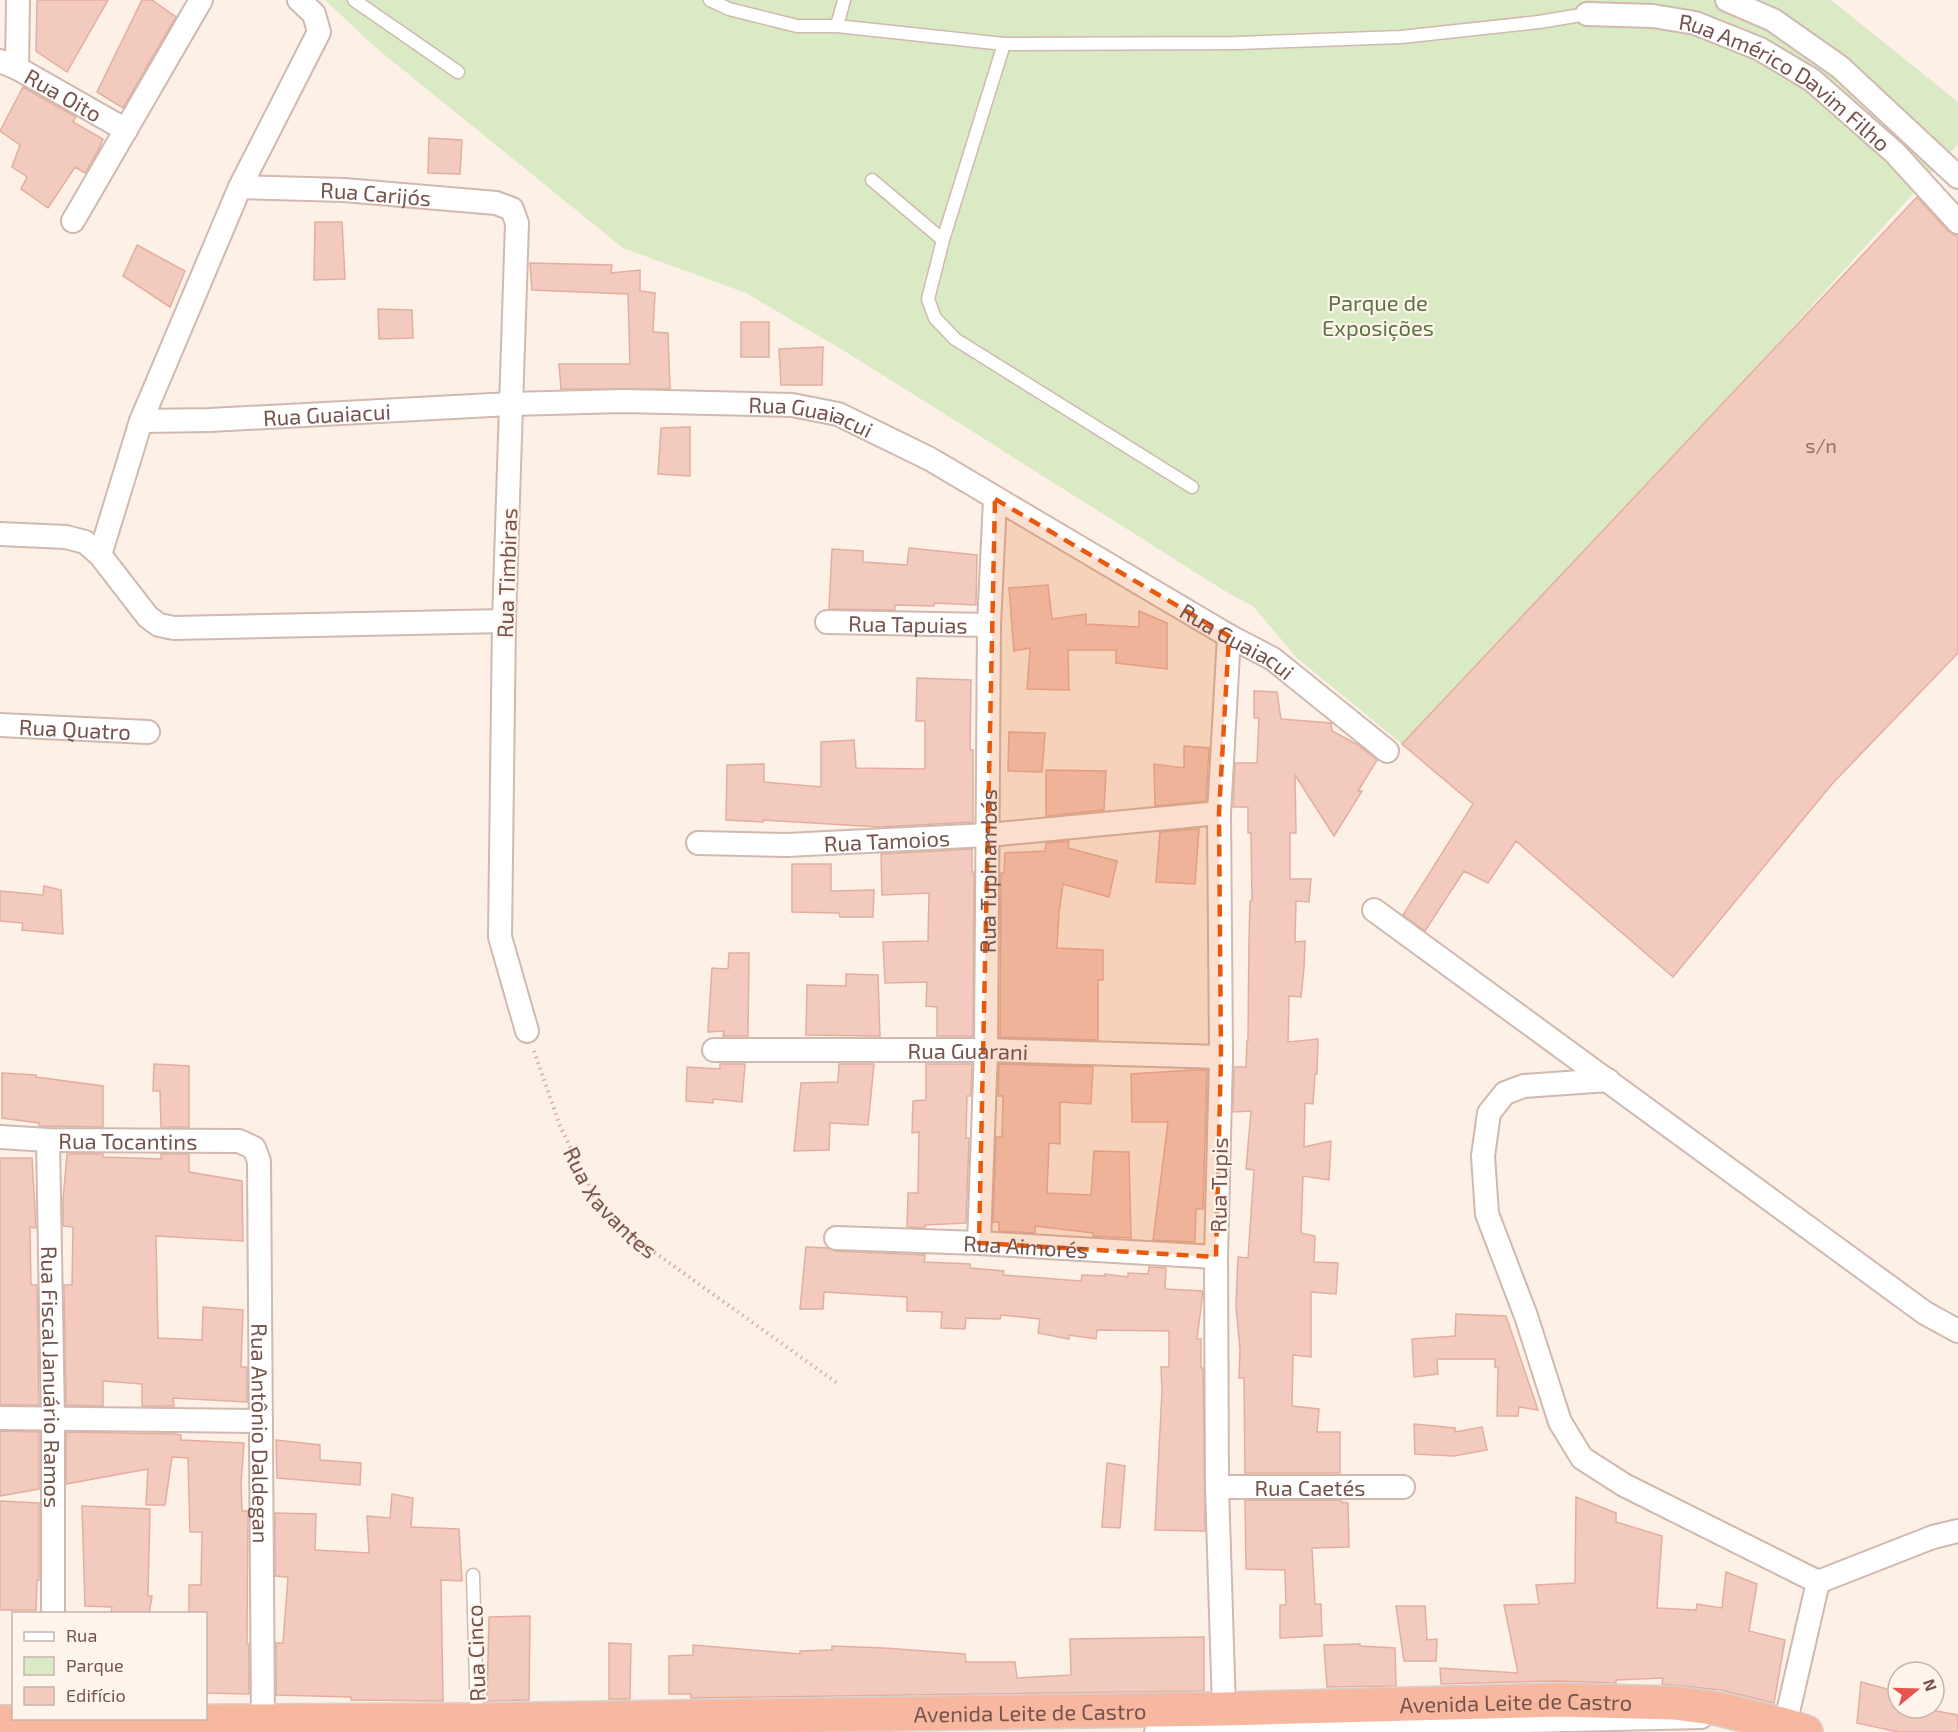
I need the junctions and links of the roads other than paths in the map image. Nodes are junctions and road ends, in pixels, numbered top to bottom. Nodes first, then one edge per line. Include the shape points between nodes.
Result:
1 (18, 0) edge
2 (201, 0) edge
3 (299, 0) edge
4 (354, 0) edge
5 (710, 0) edge
6 (844, 0) edge
7 (1630, 0) edge
8 (1727, 0) edge
9 (1587, 14) junction
10 (837, 26) junction
11 (1004, 44) junction
12 (9, 65) edge
13 (458, 72) dead end
14 (126, 130) junction
15 (1958, 177) edge
16 (872, 180) dead end
17 (240, 187) junction
18 (512, 209) joint
19 (73, 221) dead end
20 (1958, 222) edge
21 (943, 240) junction
22 (511, 404) junction
23 (141, 421) junction
24 (1192, 487) dead end
25 (995, 499) junction
26 (0, 534) edge
27 (100, 555) junction
28 (504, 621) junction
29 (827, 622) dead end
30 (989, 625) junction
31 (1229, 636) junction
32 (0, 725) edge
33 (148, 732) dead end
34 (1387, 752) dead end
35 (1219, 813) junction
36 (988, 835) junction
37 (698, 843) dead end
38 (1374, 910) dead end
39 (527, 1031) road end
40 (714, 1050) dead end
41 (986, 1050) junction
42 (1221, 1056) junction
43 (1608, 1080) junction
44 (0, 1137) edge
45 (48, 1140) junction
46 (254, 1148) joint
47 (836, 1238) dead end
48 (979, 1243) junction
49 (1216, 1257) junction
50 (1958, 1331) edge
51 (0, 1418) edge
52 (53, 1420) junction
53 (261, 1421) junction
54 (1217, 1487) junction
55 (1403, 1487) dead end
56 (1958, 1531) edge
57 (473, 1575) dead end
58 (1818, 1582) junction
59 (53, 1612) edge
60 (263, 1720) junction
61 (0, 1722) edge
62 (53, 1724) edge
63 (1230, 1724) edge
64 (477, 1726) edge
65 (1796, 1728) edge
66 (1153, 1732) edge
67 (1746, 1732) edge

1 - 12 street
2 - 14 street
3 - 17 street via 314,14 319,32
4 - 13 lane
5 - 10 lane via 729,9 797,26
6 - 10 lane
7 - 9 street
8 - 15 street, Rua Américo Davim Filho via 1773,20 1840,67
9 - 11 lane via 1401,37 1238,43
9 - 20 street, Rua Américo Davim Filho via 1653,16 1695,23 1760,49 1812,80 1895,153
10 - 11 lane
11 - 21 lane
12 - 14 street, Rua Oito
14 - 19 street
16 - 21 lane
17 - 18 street, Rua Carijós via 344,190 496,202
17 - 23 street
18 - 22 street, Rua Timbiras via 517,223
21 - 24 lane via 928,299 935,318 955,339
22 - 23 street, Rua Guaiacui
22 - 25 street, Rua Guaiacui via 623,401 792,405 838,414 930,459
22 - 28 street, Rua Timbiras
23 - 27 street
25 - 30 street, Rua Tupinambás
25 - 31 street, Rua Guaiacui
26 - 27 street via 66,537 85,542
27 - 28 street via 148,617 159,625 174,628
28 - 39 street, Rua Timbiras via 500,937
29 - 30 street, Rua Tapuias
30 - 36 street, Rua Tupinambás
31 - 34 street, Rua Guaiacui via 1274,659
31 - 35 street, Rua Tupis
32 - 33 street, Rua Quatro
35 - 36 street, Rua Tamoios
35 - 42 street, Rua Tupis
36 - 37 street, Rua Tamoios via 787,845
36 - 41 street, Rua Tupinambás
38 - 43 street
40 - 41 street, Rua Guarani
41 - 42 street, Rua Guarani
41 - 48 street, Rua Tupinambás
42 - 49 street, Rua Tupis
43 - 50 street via 1925,1312
43 - 58 street via 1524,1086 1505,1093 1489,1113 1484,1156 1487,1214 1526,1316 1560,1422 1582,1458 1624,1485
44 - 45 street, Rua Tocantins
45 - 46 street, Rua Tocantins via 239,1141
45 - 52 street, Rua Fiscal Januário Ramos
46 - 53 street, Rua Antônio Daldegan via 259,1161
47 - 48 street, Rua Aimorés
48 - 49 street, Rua Aimorés
49 - 54 street, Rua Tupis
51 - 52 street
52 - 53 street
52 - 59 street, Rua Fiscal Januário Ramos
53 - 60 street, Rua Antônio Daldegan
54 - 55 street, Rua Caetés
54 - 63 street, Rua Tupis
56 - 58 street
57 - 64 lane, Rua Cinco
58 - 65 street
60 - 62 highway, Avenida Leite de Castro
60 - 64 highway, Avenida Leite de Castro
61 - 62 highway, Avenida Leite de Castro
63 - 64 highway, Avenida Leite de Castro
63 - 65 highway, Avenida Leite de Castro via 1559,1700 1674,1703 1719,1709
63 - 66 street
63 - 67 street via 1713,1720

